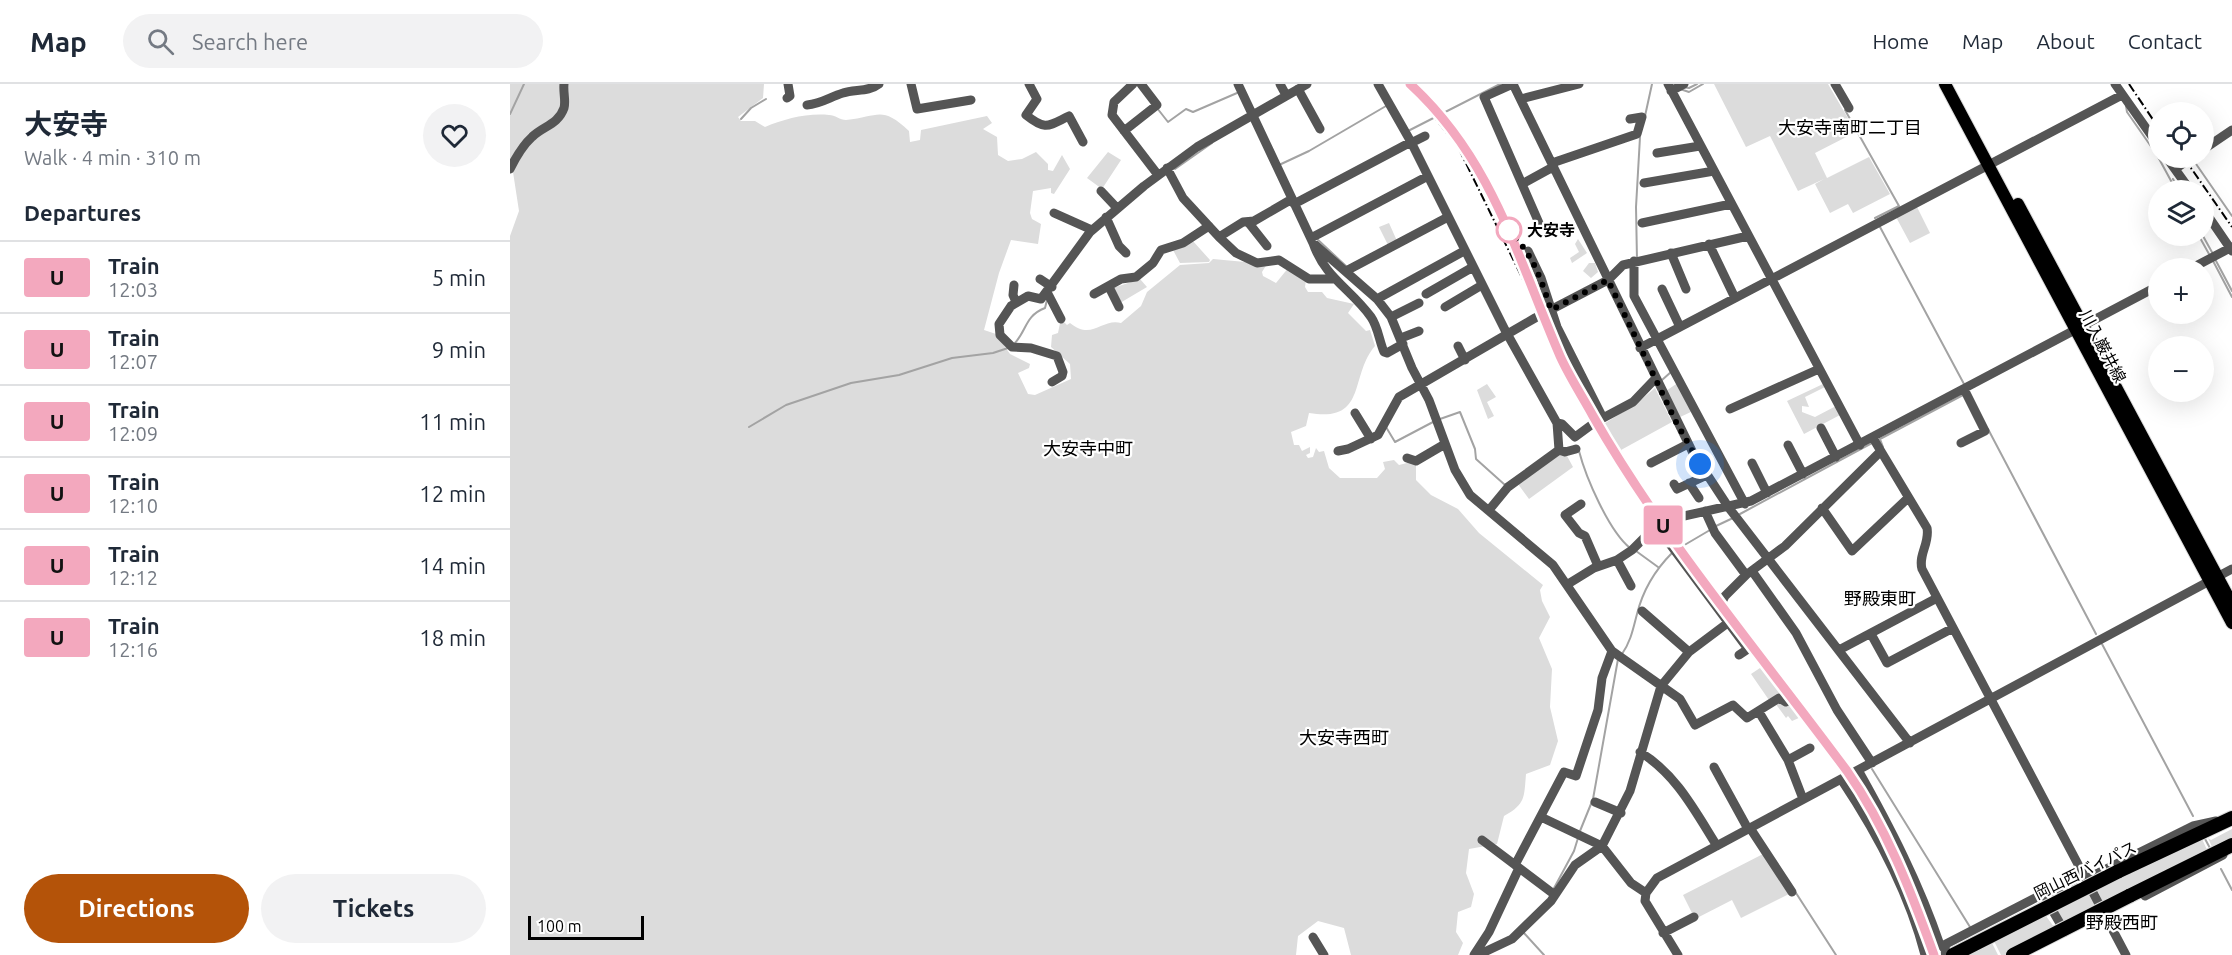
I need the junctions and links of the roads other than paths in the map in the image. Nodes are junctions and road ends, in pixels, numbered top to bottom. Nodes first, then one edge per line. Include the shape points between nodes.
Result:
1 (564, 84) edge
2 (788, 84) edge
3 (879, 84) edge
4 (911, 84) edge
5 (1029, 84) edge
6 (1133, 84) edge
7 (1141, 84) edge
8 (1238, 84) edge
9 (1280, 84) edge
10 (1307, 84) edge
11 (1378, 84) edge
12 (1513, 84) edge
13 (1579, 84) edge
14 (1835, 84) edge
15 (1945, 84) edge
16 (1954, 84) edge
17 (2115, 84) edge
18 (1565, 86) edge
19 (1675, 87) edge
20 (1299, 91) junction
21 (1286, 95) junction
22 (2122, 95) junction
23 (787, 98) dead end
24 (971, 99) dead end
25 (1521, 99) junction
26 (807, 105) dead end
27 (1849, 108) dead end
28 (1253, 116) junction
29 (1630, 119) dead end
30 (1320, 129) dead end
31 (2232, 130) edge
32 (1124, 131) junction
33 (2148, 131) edge
34 (1425, 136) dead end
35 (1083, 142) dead end
36 (2214, 142) edge
37 (1412, 143) junction
38 (1700, 146) junction
39 (1657, 153) dead end
40 (1991, 162) junction
41 (1552, 165) junction
42 (510, 169) edge
43 (2175, 169) edge
44 (1169, 171) junction
45 (1713, 171) junction
46 (1158, 175) junction
47 (1428, 176) junction
48 (2183, 180) edge
49 (1644, 183) dead end
50 (1522, 184) junction
51 (1101, 191) dead end
52 (1295, 202) junction
53 (1731, 204) junction
54 (1117, 208) junction
55 (1054, 213) dead end
56 (1448, 217) junction
57 (1107, 219) junction
58 (1248, 222) junction
59 (1539, 223) dead end
60 (1642, 223) dead end
61 (2214, 224) edge
62 (1209, 226) junction
63 (1092, 230) junction
64 (1748, 236) junction
65 (1219, 237) junction
66 (1313, 238) junction
67 (1709, 244) junction
68 (1267, 246) dead end
69 (2231, 249) edge
70 (1464, 251) junction
71 (1528, 251) dead end
72 (1126, 253) dead end
73 (1671, 253) junction
74 (2212, 258) edge
75 (1635, 262) junction
76 (1473, 267) junction
77 (1349, 270) junction
78 (1040, 279) dead end
79 (1333, 279) junction
80 (1772, 279) junction
81 (1608, 280) junction
82 (1014, 285) dead end
83 (1482, 285) junction
84 (1109, 287) junction
85 (1662, 289) dead end
86 (1686, 289) dead end
87 (2148, 291) edge
88 (1050, 292) junction
89 (1094, 294) dead end
90 (1426, 294) dead end
91 (1379, 298) junction
92 (1735, 298) junction
93 (1016, 302) junction
94 (1419, 303) dead end
95 (1119, 307) dead end
96 (1445, 307) dead end
97 (1552, 312) junction
98 (1393, 316) junction
99 (1061, 319) dead end
100 (1680, 327) junction
101 (2079, 327) junction
102 (1419, 331) dead end
103 (1508, 335) junction
104 (1403, 339) junction
105 (1657, 339) junction
106 (1458, 345) dead end
107 (1640, 348) junction
108 (1465, 360) junction
109 (1819, 369) junction
110 (1052, 382) dead end
111 (1656, 382) junction
112 (1421, 385) junction
113 (1965, 392) junction
114 (1730, 409) dead end
115 (1355, 413) dead end
116 (1557, 423) junction
117 (1594, 423) dead end
118 (1821, 428) dead end
119 (1874, 438) junction
120 (1371, 439) junction
121 (1961, 443) dead end
122 (1445, 444) junction
123 (1688, 444) junction
124 (1788, 445) dead end
125 (1860, 445) junction
126 (1576, 449) dead end
127 (1559, 450) junction
128 (1338, 451) dead end
129 (1880, 452) junction
130 (1836, 457) junction
131 (1407, 458) dead end
132 (1651, 463) dead end
133 (1752, 463) dead end
134 (1803, 474) junction
135 (1707, 475) junction
136 (1689, 483) junction
137 (1674, 484) dead end
138 (1767, 493) junction
139 (1699, 498) dead end
140 (1908, 498) junction
141 (1581, 504) dead end
142 (1745, 504) junction
143 (1729, 508) junction
144 (1822, 508) junction
145 (1489, 510) junction
146 (1705, 511) junction
147 (1658, 528) junction
148 (1617, 560) junction
149 (1769, 560) junction
150 (1598, 566) junction
151 (2232, 569) edge
152 (1749, 573) junction
153 (2213, 580) junction
154 (1568, 584) junction
155 (1630, 586) dead end
156 (1937, 598) junction
157 (2232, 604) edge
158 (1719, 608) junction
159 (1642, 611) dead end
160 (1729, 622) junction
161 (2232, 623) edge
162 (1953, 628) junction
163 (1871, 634) junction
164 (1839, 650) junction
165 (1612, 651) junction
166 (1689, 652) junction
167 (1739, 656) dead end
168 (1661, 686) junction
169 (1990, 699) junction
170 (1786, 702) dead end
171 (1759, 712) junction
172 (1910, 743) junction
173 (1810, 748) dead end
174 (1640, 752) junction
175 (1788, 760) junction
176 (1872, 763) junction
177 (1714, 768) dead end
178 (1858, 770) junction
179 (1841, 779) junction
180 (1803, 800) junction
181 (1596, 802) dead end
182 (1621, 813) junction
183 (1541, 817) junction
184 (2230, 819) edge
185 (1749, 828) junction
186 (1482, 840) dead end
187 (1602, 846) junction
188 (1717, 846) junction
189 (2232, 847) edge
190 (1517, 867) junction
191 (2086, 879) junction
192 (1792, 892) dead end
193 (1553, 893) junction
194 (1646, 893) junction
195 (2048, 901) junction
196 (2105, 915) junction
197 (1695, 917) dead end
198 (1663, 933) junction
199 (2067, 934) junction
200 (1313, 937) dead end
201 (1966, 943) dead end
202 (1947, 953) edge
203 (1481, 954) edge
204 (1324, 955) edge
205 (1678, 955) edge
206 (1925, 955) edge
207 (2013, 955) edge
208 (2027, 955) edge
209 (2126, 955) edge

1 - 42 street via 565,105 561,115 534,135
2 - 23 street
3 - 26 street
4 - 24 street via 917,109
5 - 35 street via 1037,99 1026,115 1039,125 1049,126 1069,116
6 - 32 street via 1114,102 1112,115
7 - 32 street via 1157,105
8 - 28 street
9 - 21 street
10 - 20 street
11 - 37 street
12 - 25 street
12 - 50 street via 1484,97
13 - 18 street
14 - 27 street
15 - 40 main road, 川入巌井線
16 - 40 main road, 川入巌井線
17 - 22 street
18 - 25 street
19 - 38 street
20 - 21 street
20 - 30 street
21 - 28 street
22 - 33 street
22 - 40 street
25 - 41 street
28 - 44 street
28 - 52 street
29 - 41 street via 1642,117 1637,134
31 - 36 street
32 - 46 street
34 - 37 street
37 - 47 street
37 - 52 street
38 - 39 street
38 - 45 street
40 - 80 street
40 - 101 main road, 川入巌井線
41 - 50 street
41 - 81 street
43 - 48 street
44 - 46 street
44 - 62 street via 1182,198
45 - 49 street
45 - 53 street
46 - 54 street
47 - 56 street
47 - 66 street
50 - 59 street
51 - 54 street
52 - 58 street
52 - 66 street
53 - 60 street
53 - 64 street
54 - 57 street
55 - 63 street
56 - 70 street
56 - 77 street
57 - 63 street
57 - 72 street
58 - 65 street
58 - 68 street
61 - 69 street
62 - 65 street
62 - 84 street via 1183,243 1161,250 1136,277 1121,279
63 - 88 street
64 - 67 street
64 - 80 street
65 - 79 street via 1236,253 1257,263 1279,260 1309,279
66 - 77 street
66 - 79 street via 1323,266
67 - 73 street
67 - 92 street
69 - 74 street
70 - 76 street
70 - 91 street
71 - 97 street
73 - 75 street
73 - 86 street
75 - 81 street via 1617,269
75 - 105 street via 1634,296
76 - 83 street
76 - 90 street
77 - 91 street
78 - 88 street
79 - 104 street via 1372,319 1384,352
80 - 92 street
80 - 109 street
81 - 97 street
81 - 107 street
82 - 93 street
83 - 96 street
83 - 103 street
84 - 89 street
84 - 95 street
85 - 100 street
87 - 101 street
88 - 93 street via 1041,299 1028,296
88 - 99 street via 1050,302
91 - 98 street
92 - 100 street
93 - 110 street via 999,324 1000,335 1011,347 1057,356 1063,372
94 - 98 street
97 - 103 street
97 - 111 street via 1604,418 1633,402
98 - 104 street
100 - 105 street
101 - 113 street
101 - 153 main road, 川入巌井線
102 - 104 street
103 - 108 street
103 - 116 street
104 - 112 street
105 - 107 street
105 - 142 street
106 - 108 street
107 - 111 street
108 - 112 street
109 - 114 street
109 - 125 street
111 - 123 street
112 - 120 street via 1400,397 1382,430
112 - 122 street
113 - 119 street
113 - 121 street via 1985,431
115 - 120 street
116 - 117 street via 1575,437
116 - 127 street
118 - 130 street
119 - 125 street
119 - 129 street
120 - 128 street
122 - 131 street via 1416,461
122 - 145 street via 1460,480 1470,495
123 - 132 street
123 - 135 street
124 - 134 street
125 - 130 street
126 - 127 street
127 - 145 street via 1508,487
129 - 140 street
129 - 144 street
130 - 134 street
133 - 138 street
134 - 138 street
135 - 136 street
135 - 143 street
136 - 137 street via 1677,489
136 - 139 street
138 - 142 street
140 - 144 street via 1852,551
140 - 156 street via 1927,528 1929,536 1920,563
141 - 150 street via 1565,515 1585,536
142 - 143 street
143 - 146 street
143 - 149 street
144 - 149 street
145 - 154 street via 1537,549
146 - 147 street
146 - 152 street via 1715,533
147 - 148 street
147 - 158 street
148 - 150 street
148 - 155 street
149 - 152 street
149 - 164 street
150 - 154 street
151 - 153 street
152 - 158 street via 1725,596
152 - 176 street via 1796,633 1837,710
153 - 157 main road, 川入巌井線
153 - 161 main road, 川入巌井線
153 - 169 street
154 - 165 street
156 - 162 street
156 - 163 street
158 - 160 street
159 - 166 street
160 - 166 street
160 - 167 street via 1748,649
162 - 163 street via 1887,663
162 - 169 street
163 - 164 street
164 - 172 street
165 - 168 street
165 - 183 street via 1576,776 1564,772
166 - 168 street
168 - 171 street via 1680,699 1695,724 1733,705 1747,718
168 - 174 street
169 - 172 street
169 - 191 street
170 - 171 street via 1779,698
171 - 175 street
172 - 176 street
173 - 175 street
174 - 182 street
174 - 188 street via 1675,781
175 - 180 street
176 - 178 street
177 - 185 street
178 - 179 street
178 - 202 street via 1889,825 1940,945
179 - 180 street
179 - 206 street via 1891,864
180 - 185 street
181 - 182 street
182 - 187 street
183 - 187 street
183 - 190 street
184 - 191 street via 2193,826
184 - 202 highway, 岡山西バイパス, bridge
185 - 188 street
185 - 192 street
186 - 190 street
187 - 193 street via 1575,866
187 - 194 street via 1631,883
188 - 194 street via 1657,878
189 - 196 street via 2214,861
189 - 207 highway, bridge
190 - 193 street
190 - 203 street
191 - 195 street
191 - 196 street
193 - 203 street via 1512,939
194 - 198 street via 1649,909
195 - 199 street
195 - 201 street
195 - 202 street via 2039,896
196 - 199 street
196 - 209 street
197 - 198 street
198 - 205 street
199 - 208 street
200 - 204 street

